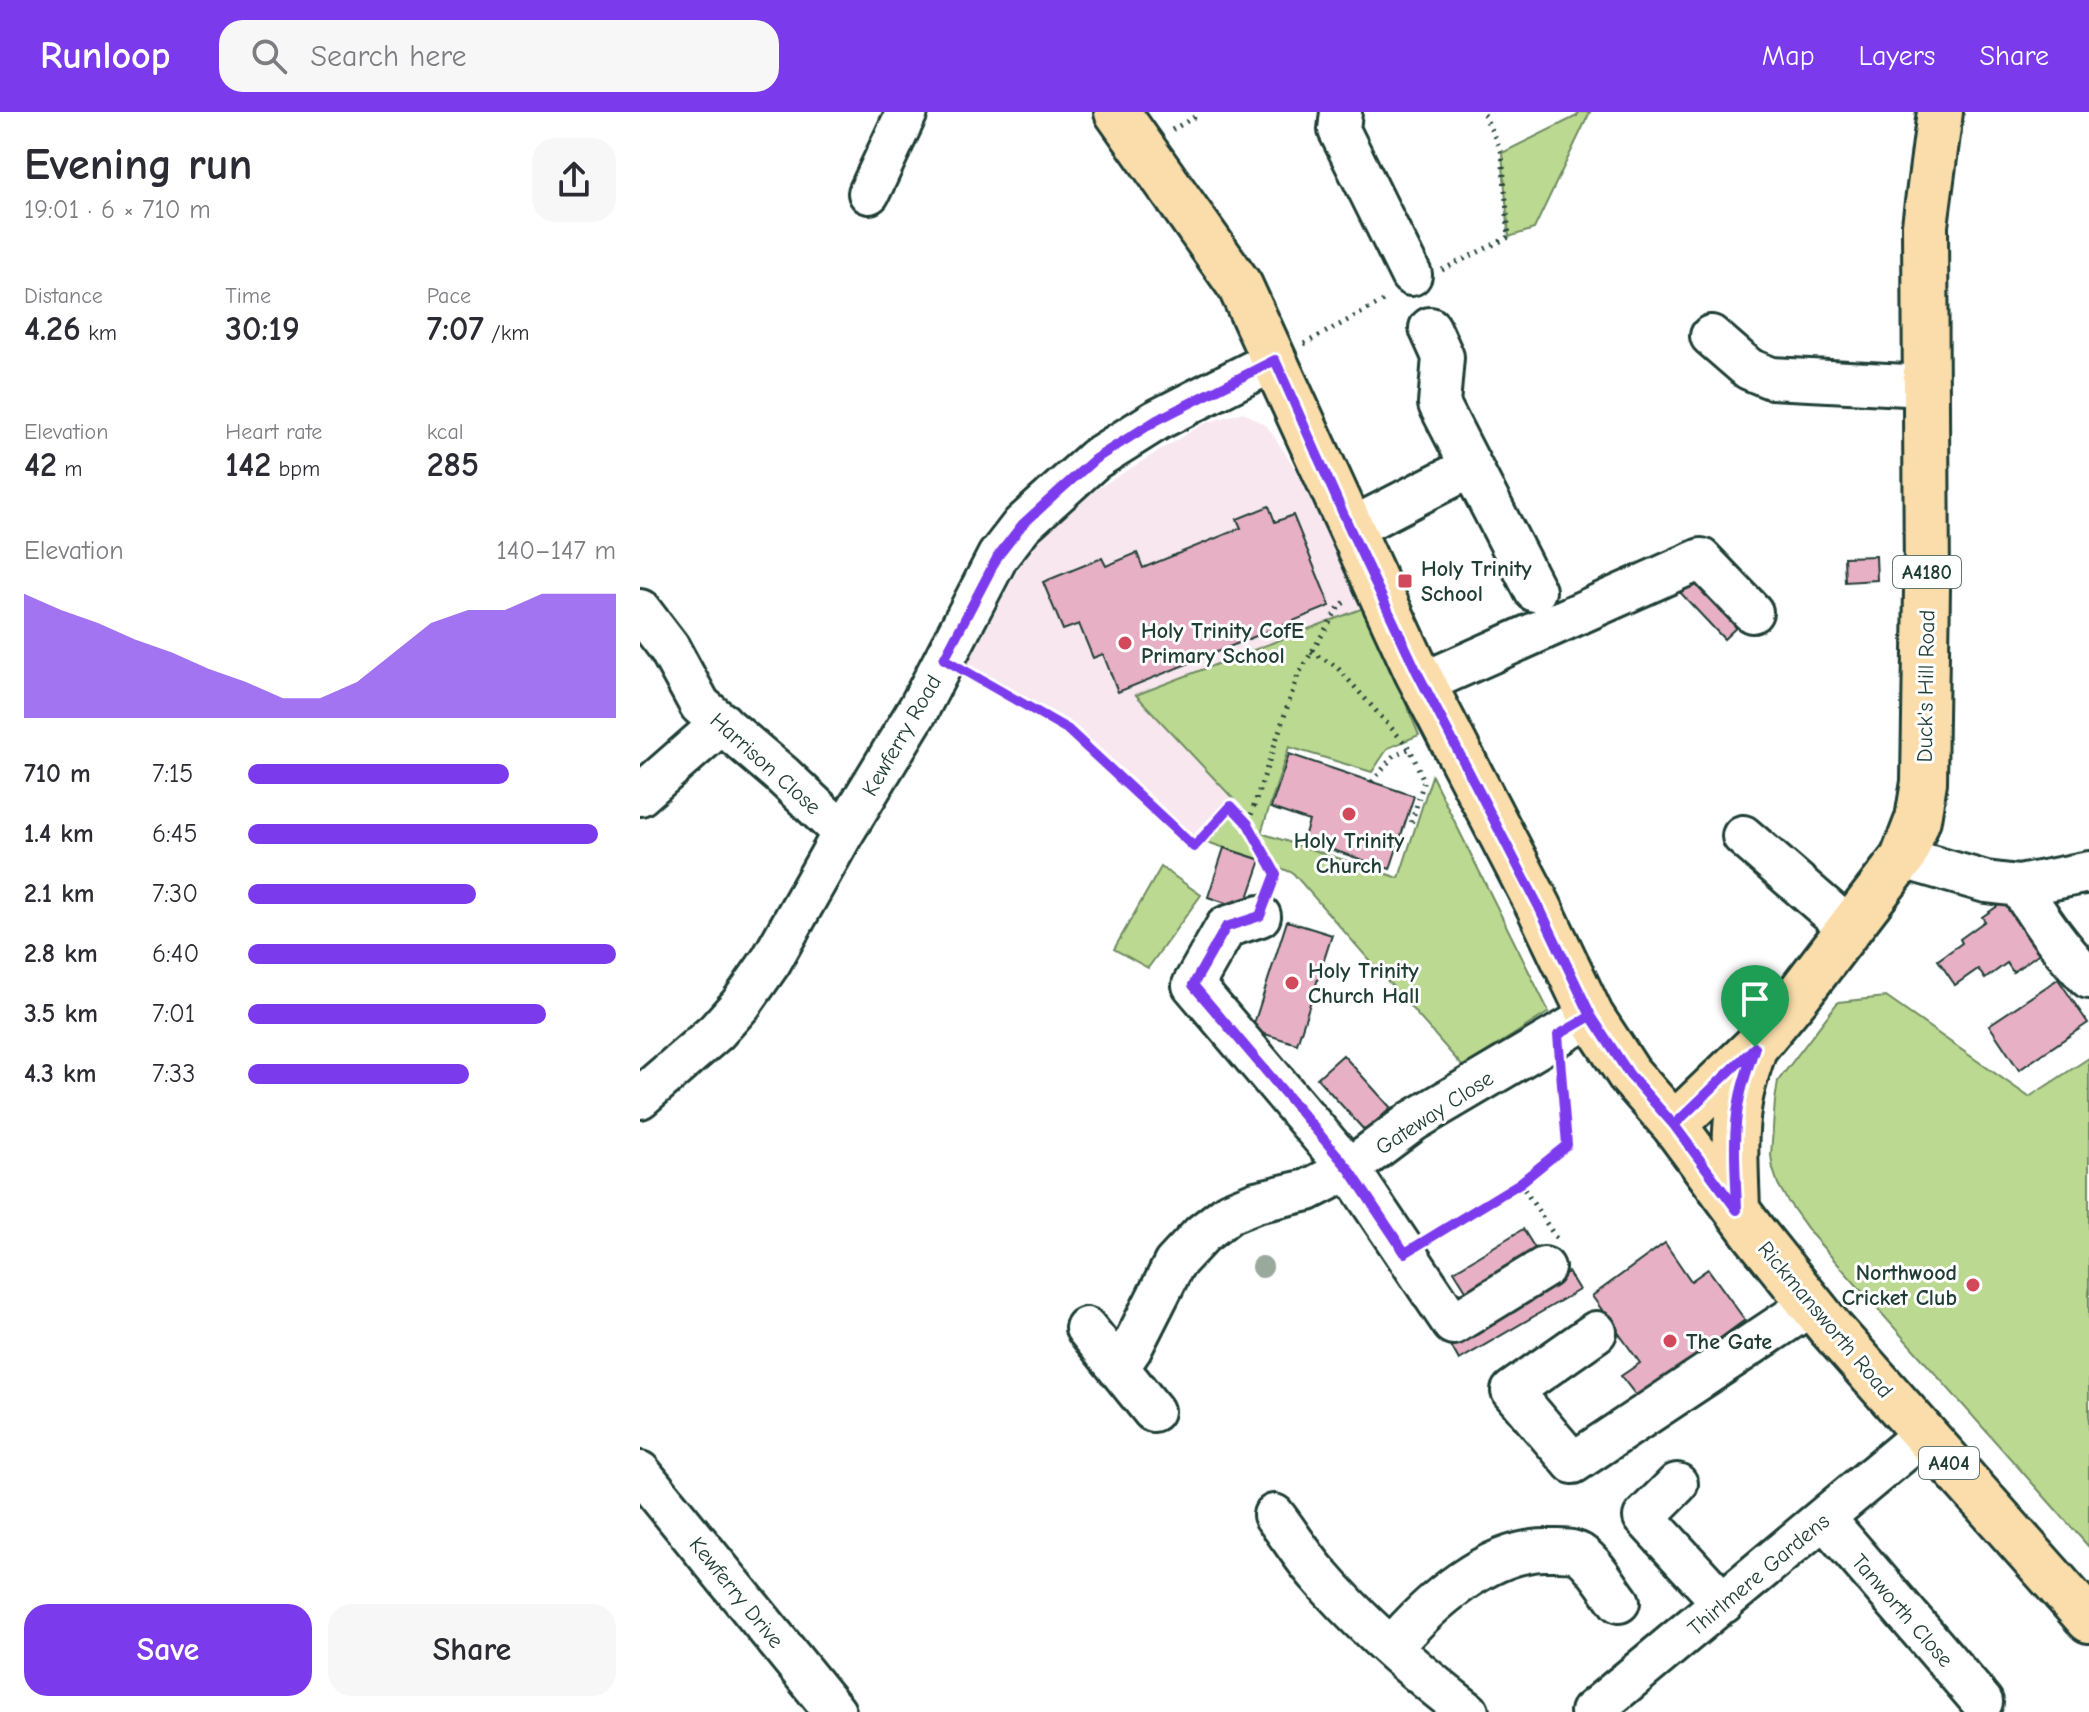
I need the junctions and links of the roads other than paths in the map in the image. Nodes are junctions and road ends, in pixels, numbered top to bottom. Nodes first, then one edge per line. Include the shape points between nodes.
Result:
1 (907, 112) edge
2 (1117, 112) edge
3 (1341, 112) edge
4 (1940, 112) edge
5 (869, 193) dead end
6 (1414, 279) road end
7 (1430, 328) dead end
8 (1711, 336) dead end
9 (1275, 360) junction
10 (1926, 386) junction
11 (1471, 467) junction
12 (1350, 529) junction
13 (1535, 591) dead end
14 (640, 610) edge
15 (1752, 612) dead end
16 (1423, 683) junction
17 (722, 723) junction
18 (640, 795) edge
19 (843, 833) junction
20 (1743, 836) dead end
21 (1903, 858) junction
22 (2089, 872) edge
23 (2019, 886) junction
24 (1260, 916) road end
25 (1849, 928) junction
26 (2089, 978) edge
27 (1575, 1026) junction
28 (1755, 1047) junction
29 (640, 1098) edge
30 (1674, 1125) junction
31 (1349, 1169) junction
32 (1737, 1210) junction
33 (1552, 1256) road end
34 (1811, 1305) junction
35 (1086, 1328) dead end
36 (1596, 1332) dead end
37 (1118, 1368) junction
38 (1153, 1411) dead end
39 (1924, 1434) junction
40 (640, 1472) edge
41 (1677, 1484) dead end
42 (1274, 1515) dead end
43 (1825, 1519) junction
44 (1619, 1602) dead end
45 (1723, 1603) junction
46 (2089, 1620) edge
47 (1391, 1648) junction
48 (1982, 1702) dead end
49 (835, 1712) edge
50 (1468, 1712) edge
51 (1591, 1712) edge

1 - 5 street
2 - 9 main road, Rickmansworth Road / A404 via 1240,286
3 - 6 street via 1339,130
4 - 10 main road, Duck's Hill Road / A4180 via 1925,225
7 - 11 street via 1443,357 1439,404
8 - 10 street via 1749,369 1771,378
9 - 12 main road, Rickmansworth Road / A404
9 - 19 street, Kewferry Road via 1157,420 1095,459 1022,525 998,556 919,708
10 - 21 main road, Duck's Hill Road / A4180 via 1924,782 1918,819
11 - 12 street
11 - 13 street
12 - 16 main road, Rickmansworth Road / A404
14 - 17 street, Harrison Close via 669,648 700,705
15 - 16 street via 1701,559
16 - 27 main road, Rickmansworth Road / A404 via 1430,742 1539,907
17 - 18 street
17 - 19 street, Harrison Close
19 - 29 street, Kewferry Road via 741,1004
20 - 25 street
21 - 23 street
21 - 25 main road, Duck's Hill Road / A4180
22 - 23 street
23 - 26 street
24 - 31 street via 1226,927 1193,985
25 - 28 main road, Duck's Hill Road / A4180
27 - 30 main road, Rickmansworth Road / A404 via 1629,1074
27 - 31 street, Gateway Close via 1413,1121
28 - 30 main road, Duck's Hill Road / A4180
28 - 32 main road via 1738,1105
30 - 32 main road, Rickmansworth Road / A404
31 - 33 street via 1453,1324
31 - 37 street, Gateway Close via 1308,1190 1229,1213 1202,1234 1174,1264
32 - 34 main road, Rickmansworth Road / A404
34 - 36 street via 1573,1463 1512,1391
34 - 39 main road, Rickmansworth Road / A404
35 - 37 street
37 - 38 street
39 - 43 street, Thirlmere Gardens
39 - 46 main road, Rickmansworth Road / A404
40 - 49 street, Kewferry Drive
41 - 45 street via 1644,1517
42 - 47 street via 1318,1574
43 - 45 street, Thirlmere Gardens
43 - 48 street, Tanworth Close
44 - 47 street via 1583,1556 1572,1550 1516,1553 1484,1566 1436,1602
45 - 51 street, Thirlmere Gardens
47 - 50 street

